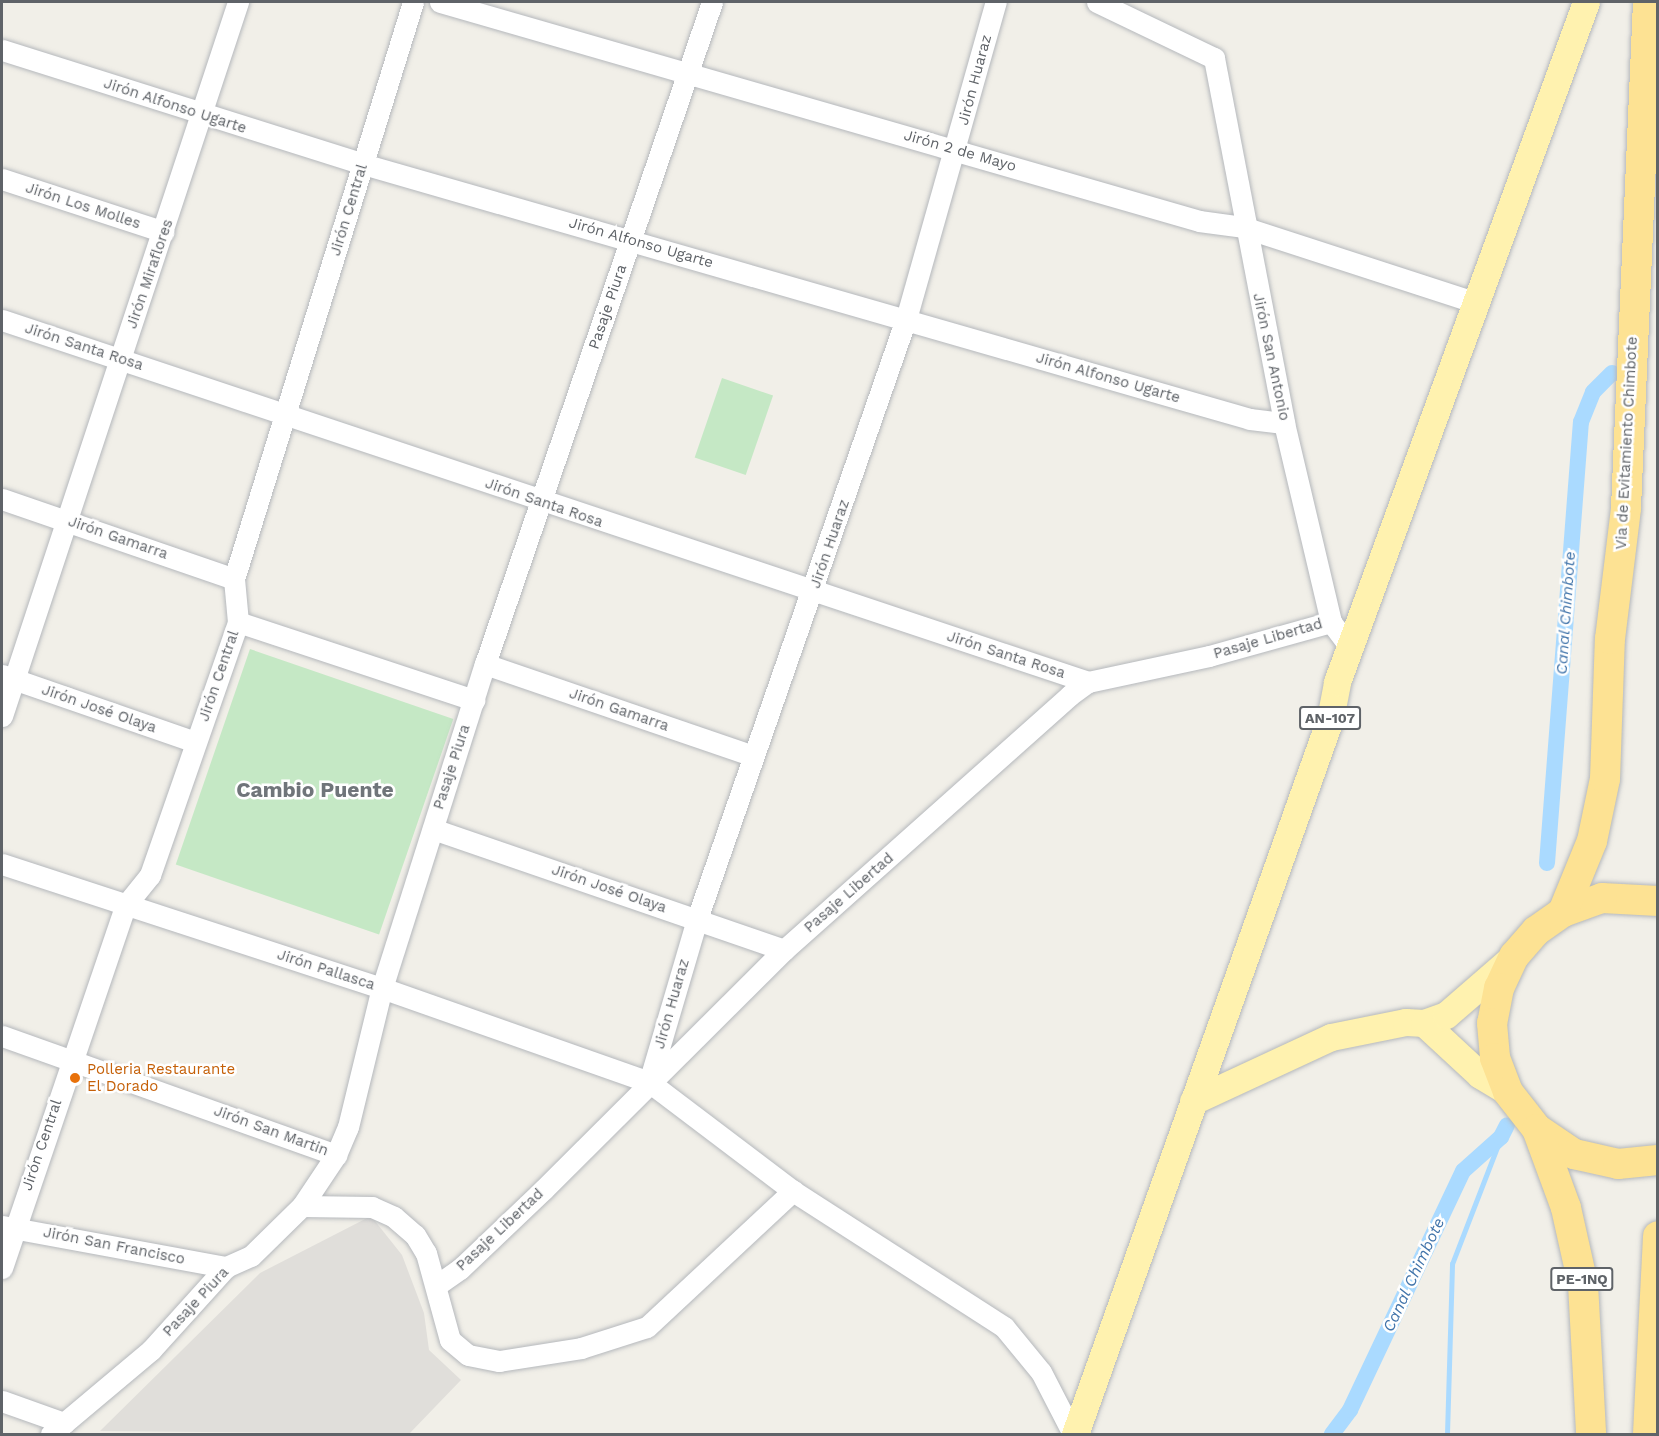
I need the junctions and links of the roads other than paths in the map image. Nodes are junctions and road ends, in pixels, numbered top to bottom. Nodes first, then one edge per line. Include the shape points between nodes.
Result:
1 (238, 2) edge
2 (413, 2) edge
3 (440, 2) edge
4 (712, 2) edge
5 (996, 2) edge
6 (1097, 2) edge
7 (1586, 2) edge
8 (1648, 2) edge
9 (2, 50) edge
10 (688, 70) junction
11 (203, 117) junction
12 (956, 150) junction
13 (363, 164) junction
14 (2, 179) edge
15 (1244, 227) junction
16 (164, 232) junction
17 (631, 240) junction
18 (1478, 303) junction
19 (906, 319) junction
20 (2, 320) edge
21 (121, 359) junction
22 (285, 415) junction
23 (1284, 423) junction
24 (2, 499) edge
25 (540, 501) junction
26 (66, 520) junction
27 (234, 579) junction
28 (813, 592) junction
29 (238, 622) junction
30 (1331, 622) junction
31 (1350, 647) junction
32 (485, 664) junction
33 (8, 677) edge
34 (1088, 682) junction
35 (474, 700) junction
36 (2, 716) edge
37 (196, 742) junction
38 (753, 756) junction
39 (433, 829) junction
40 (2, 864) edge
41 (1658, 901) edge
42 (125, 906) junction
43 (1563, 912) junction
44 (697, 919) junction
45 (784, 950) junction
46 (1514, 956) junction
47 (382, 988) junction
48 (1424, 1023) junction
49 (2, 1036) edge
50 (71, 1060) junction
51 (649, 1082) junction
52 (1508, 1092) junction
53 (1192, 1101) junction
54 (1537, 1130) junction
55 (336, 1155) junction
56 (1658, 1160) edge
57 (794, 1191) junction
58 (302, 1206) junction
59 (8, 1226) edge
60 (1658, 1236) edge
61 (226, 1267) junction
62 (2, 1268) edge
63 (437, 1284) junction
64 (2, 1401) edge
65 (58, 1429) edge
66 (1074, 1434) edge
67 (1591, 1434) edge
68 (1648, 1434) edge

1 - 11 street, Jirón Miraflores
2 - 13 street, Jirón Central
3 - 10 street, Jirón 2 de Mayo
4 - 10 street, Pasaje Piura
5 - 12 street, Jirón Huaraz
6 - 15 street, Jirón San Antonio via 1214,58
7 - 18 main road, AN-107
8 - 43 highway, Via de Evitamiento Chimbote via 1626,508 1610,639 1605,779 1592,842
9 - 11 street, Jirón Alfonso Ugarte
10 - 12 street, Jirón 2 de Mayo
10 - 17 street, Pasaje Piura
11 - 13 street, Jirón Alfonso Ugarte
11 - 16 street, Jirón Miraflores
12 - 15 street, Jirón 2 de Mayo via 1199,221
12 - 19 street, Jirón Huaraz
13 - 17 street, Jirón Alfonso Ugarte
13 - 22 street, Jirón Central
14 - 16 street, Jirón Los Molles
15 - 18 street, Jirón 2 de Mayo
15 - 23 street, Jirón San Antonio
16 - 21 street, Jirón Miraflores
17 - 19 street, Jirón Alfonso Ugarte
17 - 25 street, Pasaje Piura
18 - 31 main road, AN-107
19 - 23 street, Jirón Alfonso Ugarte via 1250,419
19 - 28 street, Jirón Huaraz
20 - 21 street, Jirón Santa Rosa
21 - 22 street, Jirón Santa Rosa
21 - 26 street, Jirón Miraflores
22 - 25 street, Jirón Santa Rosa
22 - 27 street, Jirón Central
23 - 30 street, Jirón San Antonio
24 - 26 street, Jirón Gamarra
25 - 28 street, Jirón Santa Rosa
25 - 32 street, Pasaje Piura
26 - 27 street, Jirón Gamarra
26 - 33 street, Jirón Miraflores
27 - 29 street, Jirón Central
28 - 34 street, Jirón Santa Rosa
28 - 38 street, Jirón Huaraz
29 - 35 street
29 - 37 street, Jirón Central
30 - 31 street, Jirón San Antonio
30 - 34 street, Pasaje Libertad via 1209,656
31 - 53 main road, AN-107 via 1330,719
32 - 35 street, Pasaje Piura
32 - 38 street, Jirón Gamarra
33 - 36 street, Jirón Miraflores
33 - 37 street, Jirón José Olaya
34 - 45 street, Pasaje Libertad
35 - 39 street, Pasaje Piura
37 - 42 street, Jirón Central via 150,874
38 - 44 street, Jirón Huaraz
39 - 44 street, Jirón José Olaya
39 - 47 street, Pasaje Piura
40 - 42 street, Jirón Pallasca
41 - 43 highway, PE-1NQ via 1602,898
42 - 47 street, Jirón Pallasca
42 - 50 street, Jirón Central
43 - 46 highway, PE-1NQ via 1536,931
44 - 45 street, Jirón José Olaya
44 - 51 street, Jirón Huaraz
45 - 51 street, Pasaje Libertad
46 - 48 main road via 1446,1015
46 - 52 highway, PE-1NQ via 1499,988 1492,1023 1495,1058
47 - 51 street, Jirón Pallasca
47 - 55 street, Pasaje Piura via 348,1127
48 - 52 main road via 1480,1074
48 - 53 main road via 1406,1022 1331,1037
49 - 50 street, Jirón San Martin
50 - 55 street, Jirón San Martin
50 - 59 street, Jirón Central
51 - 57 street, Jirón Pallasca
51 - 63 street, Pasaje Libertad via 544,1190 460,1269
52 - 54 highway, PE-1NQ
53 - 66 main road, AN-107
54 - 56 highway, PE-1NQ via 1574,1154 1618,1164
54 - 67 highway, PE-1NQ via 1566,1208 1583,1284
55 - 58 street, Pasaje Piura
57 - 63 street via 668,1311 647,1327 612,1341 533,1359 499,1361 468,1355 450,1341
57 - 66 street, Jirón Pallasca via 1004,1327 1041,1372
58 - 61 street, Pasaje Piura via 251,1256
58 - 63 street via 372,1207 394,1216 415,1235
59 - 61 street, Jirón San Francisco
59 - 62 street, Jirón Central
60 - 68 highway
61 - 65 street, Pasaje Piura via 151,1350
64 - 65 street

